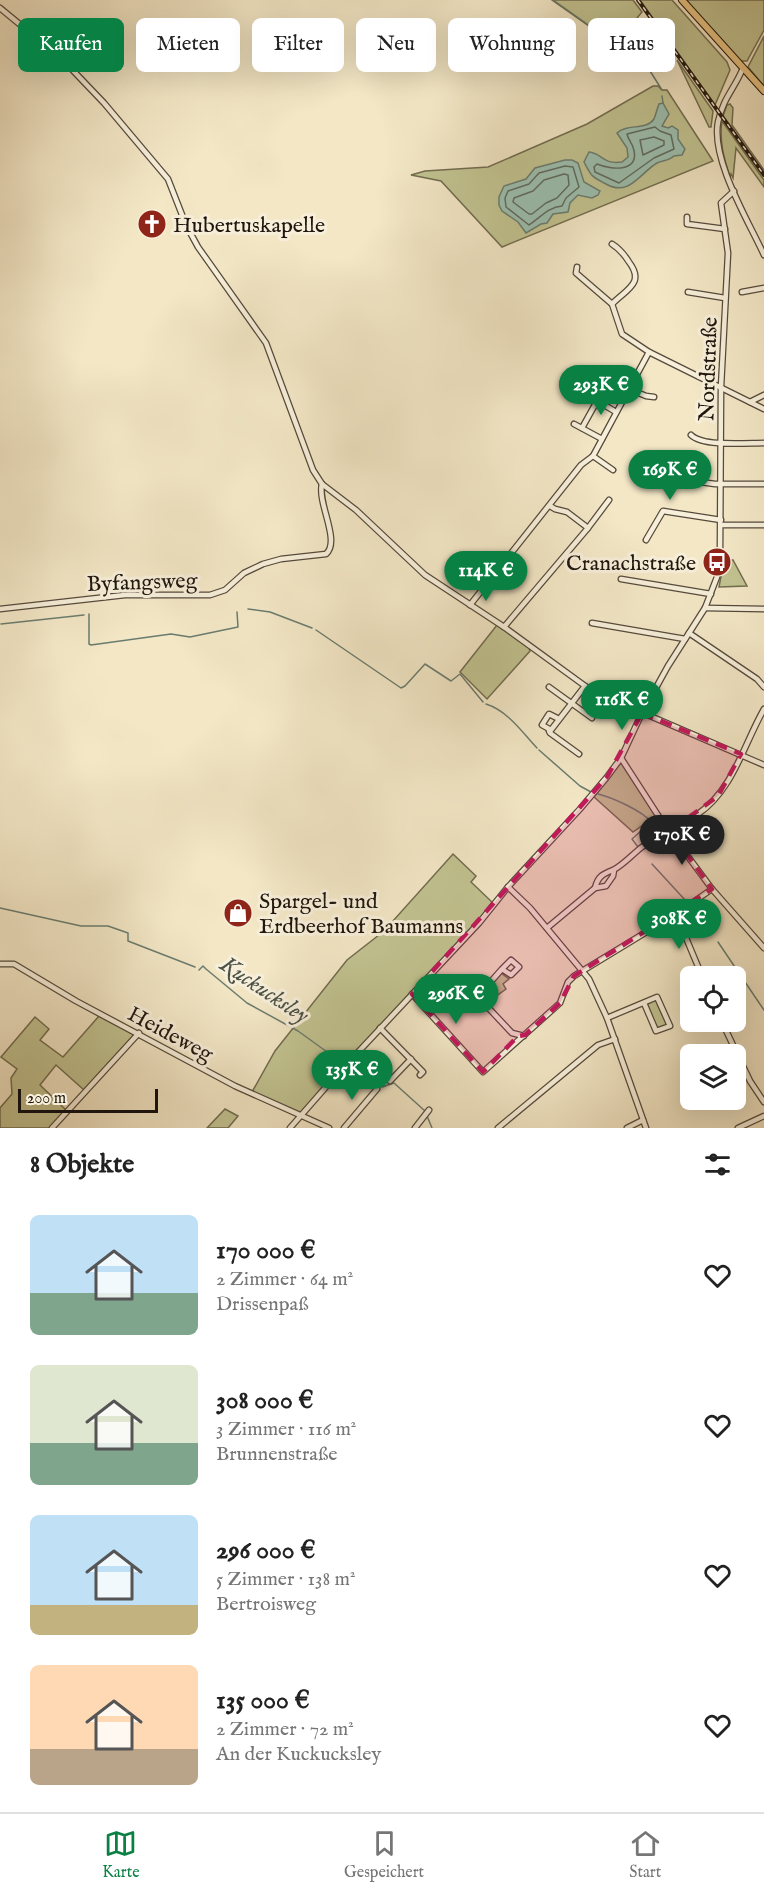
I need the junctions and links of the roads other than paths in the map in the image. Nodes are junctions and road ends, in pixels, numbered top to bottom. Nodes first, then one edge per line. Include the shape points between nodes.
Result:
1 (682, 0) edge
2 (0, 8) edge
3 (743, 68) junction
4 (764, 91) edge
5 (734, 191) junction
6 (687, 217) dead end
7 (724, 229) junction
8 (612, 244) dead end
9 (764, 255) edge
10 (577, 267) dead end
11 (764, 288) edge
12 (688, 292) dead end
13 (742, 292) dead end
14 (725, 298) junction
15 (612, 304) junction
16 (649, 352) junction
17 (721, 387) junction
18 (629, 389) junction
19 (764, 395) edge
20 (591, 397) dead end
21 (654, 397) dead end
22 (597, 401) junction
23 (750, 402) junction
24 (764, 408) edge
25 (616, 412) junction
26 (574, 424) dead end
27 (582, 428) junction
28 (692, 435) dead end
29 (602, 439) junction
30 (722, 443) junction
31 (764, 443) edge
32 (592, 456) junction
33 (613, 470) dead end
34 (672, 478) dead end
35 (322, 484) junction
36 (764, 484) edge
37 (722, 485) junction
38 (331, 492) junction
39 (322, 499) junction
40 (609, 500) dead end
41 (550, 506) junction
42 (721, 522) junction
43 (764, 525) edge
44 (588, 528) junction
45 (646, 540) dead end
46 (621, 579) dead end
47 (711, 594) junction
48 (470, 605) junction
49 (705, 608) junction
50 (0, 609) edge
51 (764, 609) edge
52 (592, 623) dead end
53 (504, 627) junction
54 (689, 633) junction
55 (685, 639) junction
56 (585, 686) junction
57 (549, 687) dead end
58 (764, 687) edge
59 (571, 703) junction
60 (764, 709) edge
61 (642, 713) junction
62 (592, 718) dead end
63 (559, 719) junction
64 (549, 731) junction
65 (579, 754) dead end
66 (741, 754) junction
67 (621, 758) junction
68 (764, 765) edge
69 (670, 831) junction
70 (614, 870) junction
71 (507, 887) junction
72 (595, 888) junction
73 (712, 889) junction
74 (676, 914) junction
75 (547, 928) junction
76 (764, 948) edge
77 (0, 964) edge
78 (698, 966) edge
79 (502, 969) dead end
80 (582, 970) junction
81 (412, 994) junction
82 (644, 1003) junction
83 (607, 1018) junction
84 (380, 1028) junction
85 (727, 1032) edge
86 (139, 1033) junction
87 (512, 1033) junction
88 (525, 1035) junction
89 (615, 1039) junction
90 (512, 1047) junction
91 (411, 1059) junction
92 (420, 1075) dead end
93 (390, 1081) dead end
94 (377, 1089) dead end
95 (764, 1102) edge
96 (429, 1110) dead end
97 (301, 1116) junction
98 (764, 1116) edge
99 (643, 1120) junction
100 (52, 1128) edge
101 (290, 1128) edge
102 (329, 1128) edge
103 (344, 1128) edge
104 (415, 1128) edge
105 (498, 1128) edge
106 (627, 1128) edge
107 (646, 1128) edge
108 (738, 1128) edge

1 - 3 main road
2 - 35 street via 62,59 168,179 198,247 266,343 313,470
3 - 4 main road
3 - 5 street via 725,100 717,135 722,163
5 - 7 street, Nordstraße via 721,203
5 - 9 street
6 - 7 street via 687,224
7 - 14 street, Nordstraße via 728,253
8 - 15 street via 621,250 637,277
10 - 15 street via 576,273
11 - 13 street
12 - 14 street
14 - 17 street, Nordstraße
15 - 16 street via 622,334
16 - 17 street
16 - 18 street
17 - 23 street
17 - 30 street, Nordstraße
18 - 21 street
18 - 25 street
19 - 23 street
20 - 22 street
22 - 25 street
22 - 27 street
23 - 24 street
25 - 29 street
26 - 27 street
27 - 29 street
28 - 30 street via 695,439
29 - 32 street
30 - 31 street
30 - 37 street, Nordstraße
32 - 33 street
32 - 41 street
34 - 37 street
35 - 38 street
35 - 39 street, Byfangsweg
36 - 37 street
37 - 42 street, Nordstraße
38 - 39 street
38 - 48 street via 356,510 425,575
39 - 50 street, Byfangsweg via 332,541 326,554 263,564 220,592 205,596 125,595
40 - 44 street
41 - 44 street via 567,512
41 - 48 street
42 - 43 street
42 - 45 street via 663,511
42 - 47 street, Nordstraße via 720,562
44 - 53 street
46 - 47 street
47 - 49 street, Nordstraße
48 - 53 street
49 - 51 street
49 - 54 street, Nordstraße
52 - 55 street
53 - 56 street
54 - 55 street, Nordstraße
54 - 58 street
55 - 61 street, Nordstraße
56 - 59 street
56 - 61 street
57 - 59 street
59 - 62 street
59 - 63 street
60 - 66 street
61 - 66 street
61 - 67 street, Nordstraße
63 - 64 street
63 - 64 street via 549,714 542,724
64 - 65 street
66 - 68 street
66 - 69 street via 718,796 700,813
67 - 69 street
67 - 71 street, Nordstraße via 580,809
69 - 70 street
69 - 73 street
70 - 72 street via 606,871
70 - 72 street via 606,886
71 - 75 street
71 - 81 street, Nordstraße
72 - 75 street
73 - 74 street
73 - 76 street
74 - 78 street
74 - 80 street
75 - 80 street
77 - 86 street, Heideweg via 14,964
79 - 87 street via 479,995
80 - 83 street
80 - 88 street via 568,982 560,1003
81 - 84 street, Nordstraße
81 - 90 street via 483,1072
82 - 82 street via 656,1032 670,1026 657,997
82 - 83 street
83 - 89 street
84 - 91 street
84 - 97 street, Nordstraße
85 - 95 street
86 - 97 street, Heideweg via 235,1086
86 - 100 street
87 - 88 street
87 - 90 street
88 - 90 street
89 - 99 street
89 - 105 street via 598,1045
91 - 92 street via 423,1072
91 - 93 street
94 - 103 street
96 - 104 street
97 - 101 street, Nordstraße
97 - 102 street, Heideweg
98 - 108 street
99 - 106 street
99 - 107 street

